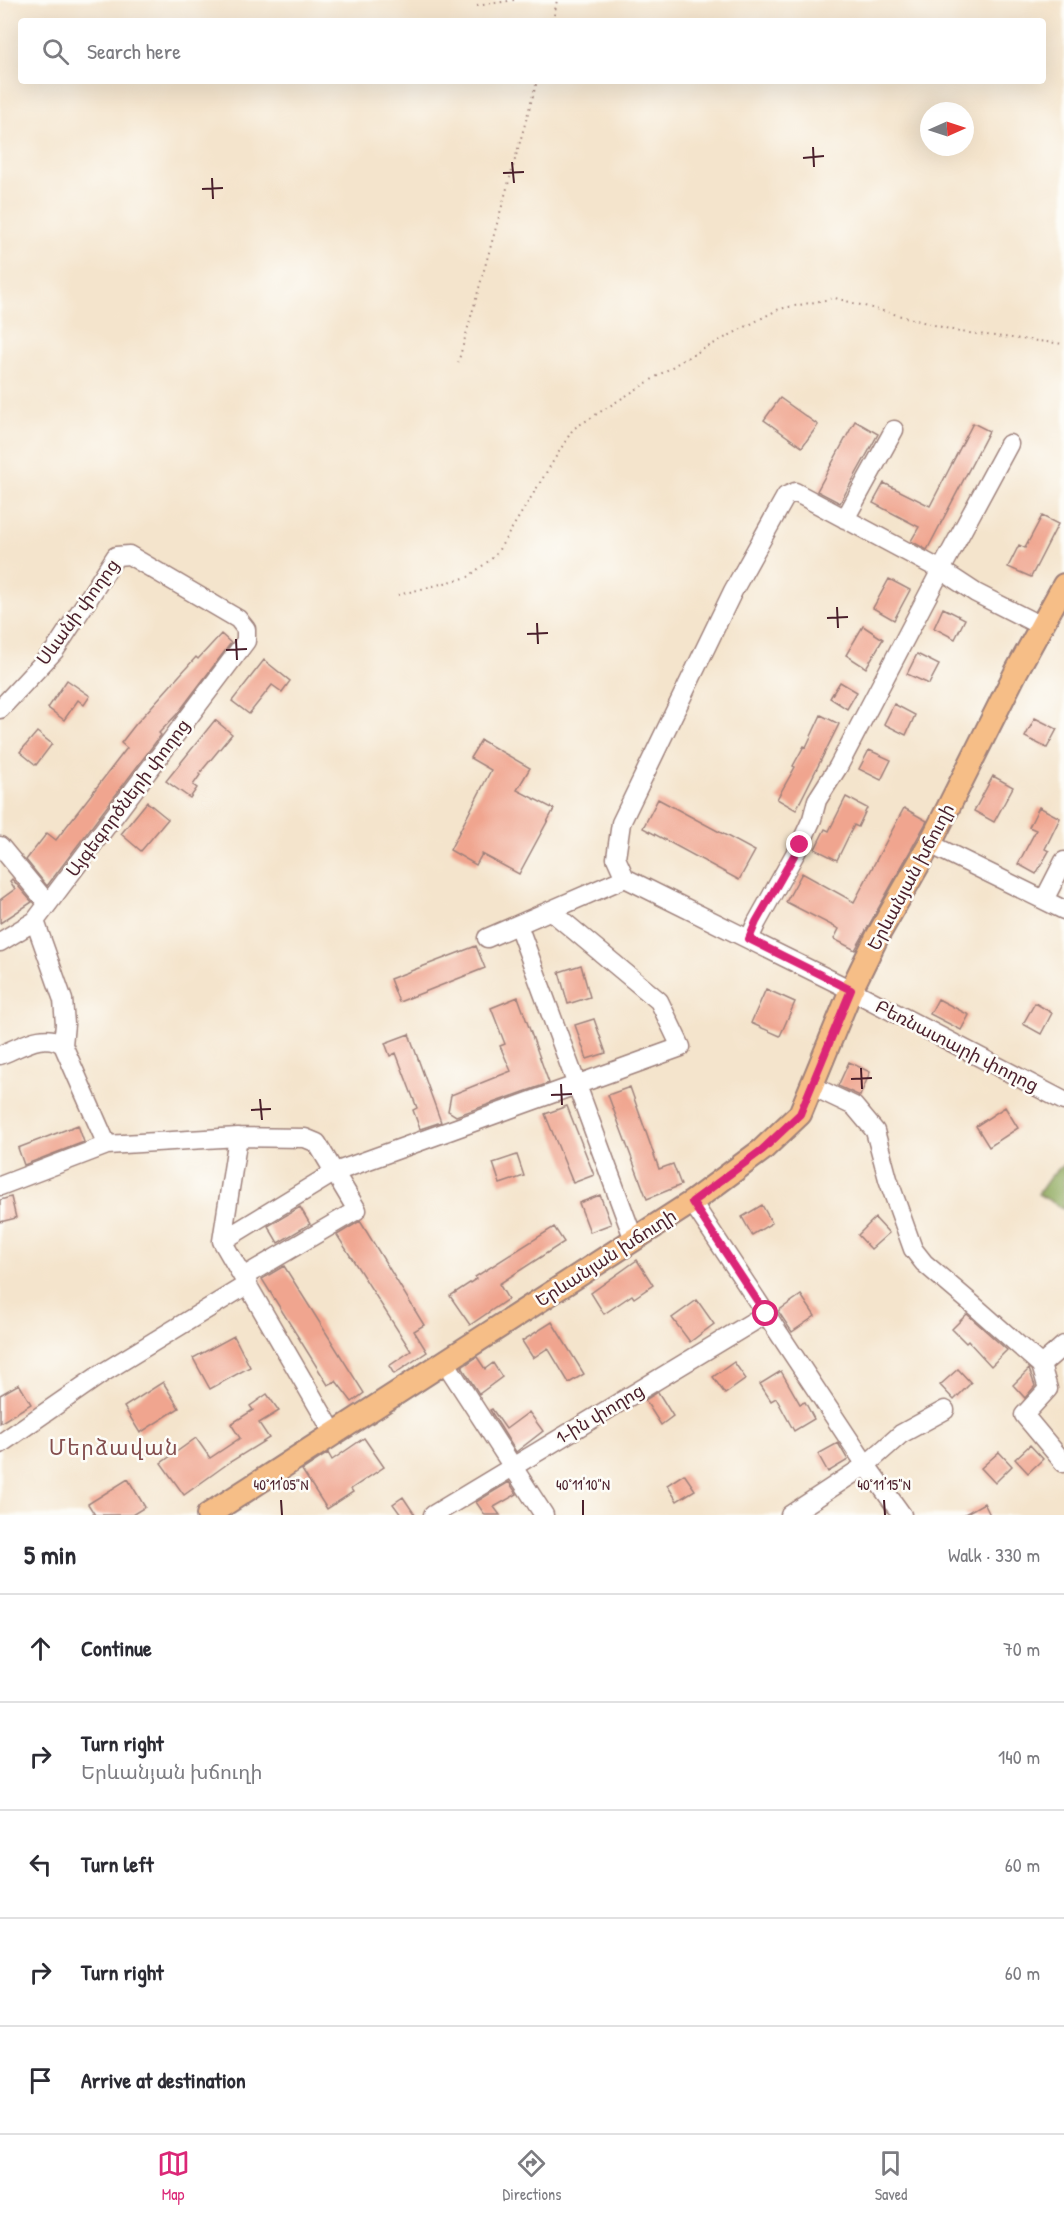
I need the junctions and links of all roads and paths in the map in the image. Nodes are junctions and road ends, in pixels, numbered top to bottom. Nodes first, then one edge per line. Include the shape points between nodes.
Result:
1 (514, 0) edge
2 (557, 0) edge
3 (477, 6) dead end
4 (554, 18) edge
5 (536, 84) edge
6 (1064, 344) edge
7 (458, 363) dead end
8 (894, 430) dead end
9 (1009, 444) dead end
10 (845, 519) junction
11 (941, 570) junction
12 (1064, 585) edge
13 (398, 595) dead end
14 (1041, 626) junction
15 (246, 641) joint
16 (0, 709) edge
17 (930, 844) junction
18 (0, 846) edge
19 (1064, 861) edge
20 (625, 878) junction
21 (1044, 900) junction
22 (48, 904) junction
23 (551, 910) junction
24 (1064, 910) edge
25 (35, 921) junction
26 (518, 925) junction
27 (488, 938) dead end
28 (749, 939) junction
29 (0, 942) edge
30 (851, 990) junction
31 (63, 1044) junction
32 (0, 1056) edge
33 (577, 1084) junction
34 (812, 1086) junction
35 (1064, 1101) edge
36 (238, 1137) junction
37 (107, 1145) junction
38 (335, 1172) junction
39 (0, 1186) edge
40 (692, 1202) junction
41 (634, 1240) junction
42 (222, 1241) junction
43 (246, 1281) junction
44 (766, 1314) junction
45 (1064, 1345) edge
46 (445, 1362) junction
47 (1041, 1365) junction
48 (945, 1410) dead end
49 (334, 1434) junction
50 (0, 1444) edge
51 (1064, 1463) edge
52 (866, 1465) junction
53 (513, 1466) junction
54 (208, 1515) edge
55 (433, 1515) edge
56 (544, 1515) edge
57 (790, 1515) edge
58 (902, 1515) edge

1 - 3 path
2 - 4 path
5 - 7 path
6 - 13 path via 960,332 835,298 779,309 683,360 573,429 495,556 468,577
8 - 10 street
9 - 11 street
10 - 11 street
10 - 20 street via 795,492 782,502 733,591 621,822 616,858
11 - 14 street
11 - 28 street via 817,800 800,845
12 - 14 main road, Երևանյան խճուղի
14 - 17 main road, Երևանյան խճուղի
15 - 16 street, Սևանի փողոց via 246,629 238,619 129,555 119,555 55,650
15 - 22 street, Այգեգործների փողոց
17 - 21 street
17 - 30 main road, Երևանյան խճուղի
18 - 22 street
19 - 21 street
20 - 23 street
20 - 28 street, Բեռնատարի փողոց
21 - 24 street
22 - 25 street, Այգեգործների փողոց
23 - 26 street
23 - 33 street via 659,1001 681,1047
25 - 29 street, Այգեգործների փողոց
25 - 31 street via 63,1000
26 - 27 street
26 - 33 street
28 - 30 street, Բեռնատարի փողոց
30 - 34 main road, Երևանյան խճուղի
30 - 35 street, Բեռնատարի փողոց
31 - 32 street via 43,1038
31 - 37 street
33 - 38 street
33 - 41 street
34 - 40 main road, Երևանյան խճուղի via 800,1114 762,1150
34 - 47 street via 854,1106 875,1131 913,1249 924,1263
36 - 37 street
36 - 38 street via 305,1138 317,1143
36 - 42 street
37 - 39 street
38 - 42 street
38 - 43 street via 357,1210
40 - 41 main road, Երևանյան խճուղի
40 - 44 street
41 - 46 main road, Երևանյան խճուղի
42 - 43 street
43 - 49 street
43 - 50 street
44 - 52 street
44 - 53 street, 1-ին փողոց
45 - 47 street
46 - 49 main road, Երևանյան խճուղի
46 - 53 street
47 - 51 street via 1048,1389 1024,1415
48 - 52 street via 901,1434
49 - 54 main road, Երևանյան խճուղի
52 - 57 street
52 - 58 street
53 - 55 street, 1-ին փողոց
53 - 56 street

